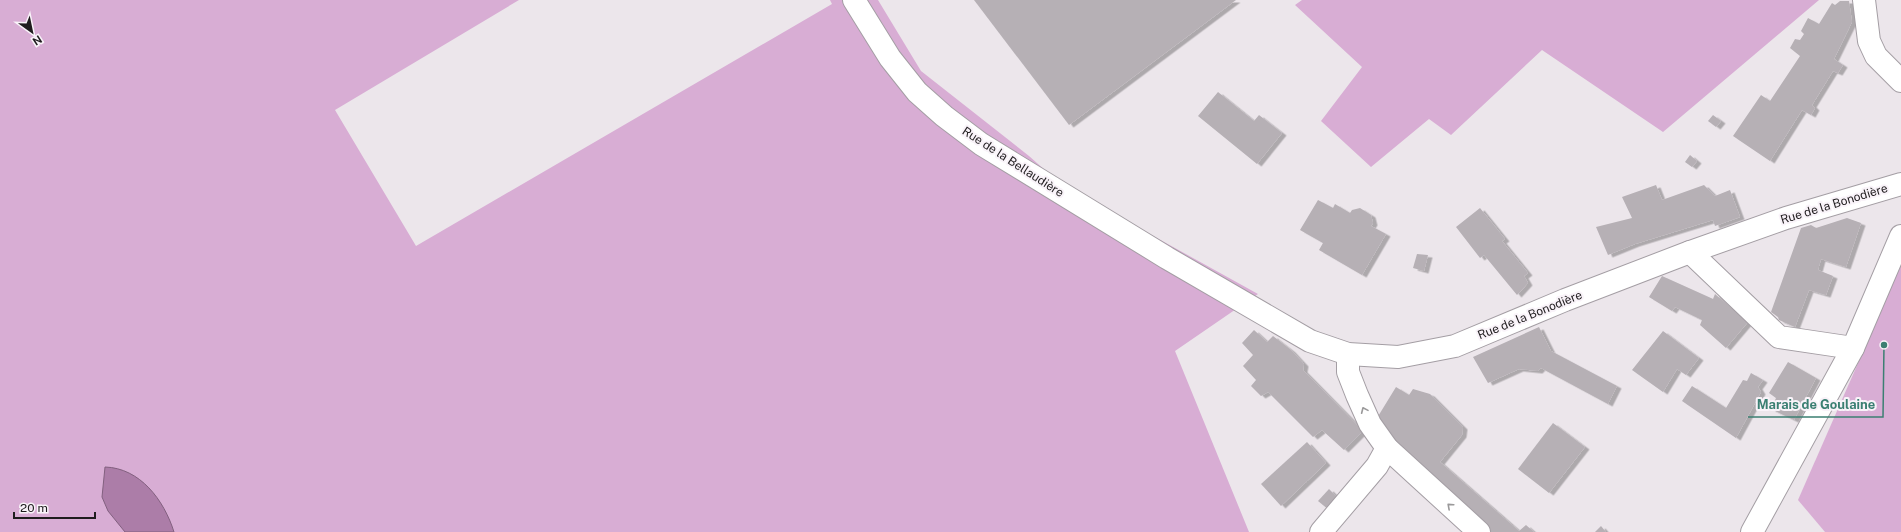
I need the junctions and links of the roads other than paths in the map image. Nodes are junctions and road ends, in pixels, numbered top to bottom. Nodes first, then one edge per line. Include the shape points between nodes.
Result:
1 (854, 0) edge
2 (1864, 0) edge
3 (1901, 81) edge
4 (1901, 184) edge
5 (1901, 236) edge
6 (1690, 252) junction
7 (1168, 258) joint
8 (1853, 348) junction
9 (1348, 354) junction
10 (1386, 448) junction
11 (1321, 532) edge
12 (1479, 532) edge
13 (1752, 532) edge

1 - 7 street, Rue de la Bellaudière via 890,58 917,92 944,116 980,144
2 - 3 street via 1869,41 1876,56
4 - 6 street, Rue de la Bonodière via 1786,218
5 - 8 street
6 - 8 street via 1779,337
6 - 9 street, Rue de la Bonodière via 1455,346 1398,357
7 - 9 street, Rue de la Bonodière via 1310,341
8 - 13 street
10 -> 9 street via 1370,424 1357,395 1348,372
10 - 11 street via 1377,466
12 -> 10 street

